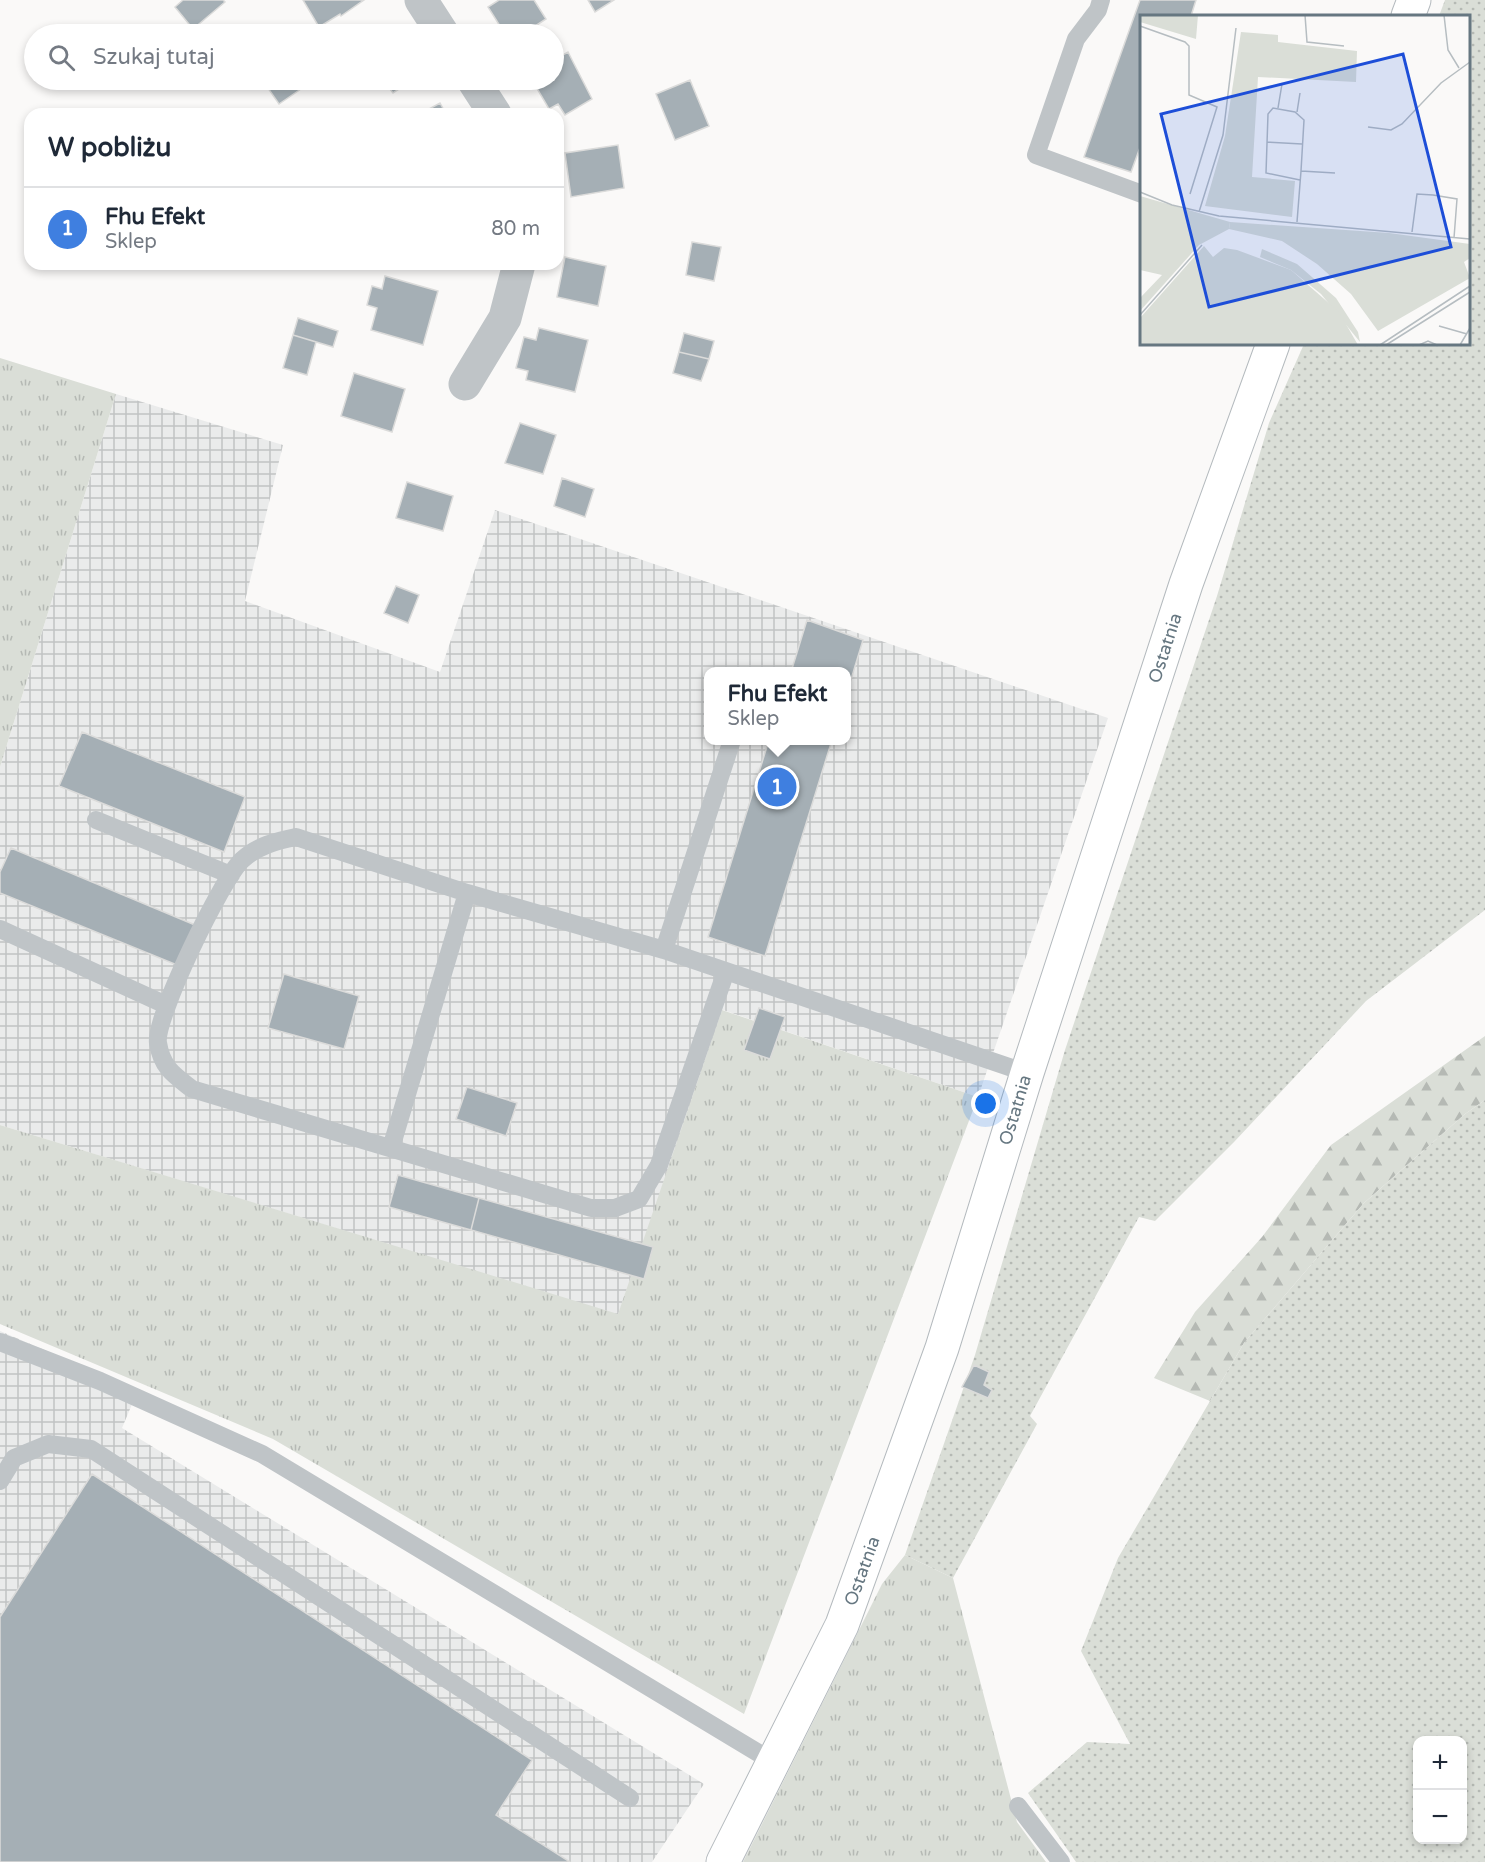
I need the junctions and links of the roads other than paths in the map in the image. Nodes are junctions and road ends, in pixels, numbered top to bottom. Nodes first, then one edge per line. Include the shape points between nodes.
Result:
1 (421, 0) edge
2 (1101, 0) edge
3 (1414, 0) edge
4 (1408, 15) edge
5 (437, 24) edge
6 (479, 90) edge
7 (491, 108) edge
8 (1140, 193) edge
9 (517, 270) edge
10 (1274, 345) edge
11 (465, 384) dead end
12 (731, 745) edge
13 (96, 820) dead end
14 (231, 874) junction
15 (467, 893) junction
16 (0, 930) edge
17 (664, 950) junction
18 (726, 971) junction
19 (166, 1005) junction
20 (1027, 1073) junction
21 (391, 1148) junction
22 (0, 1342) edge
23 (0, 1481) edge
24 (775, 1763) junction
25 (630, 1798) dead end
26 (1017, 1806) dead end
27 (723, 1862) edge
28 (1061, 1862) edge

1 - 5 street
2 - 8 lane via 1076,39 1036,155
3 - 4 street
6 - 7 street
9 - 11 street via 505,318
10 - 20 street, Ostatnia via 1186,584
12 - 17 lane
13 - 14 lane
14 - 15 lane via 241,861 269,842 296,837
14 - 19 lane
15 - 17 lane
15 - 21 lane
16 - 19 lane
17 - 18 lane
18 - 20 lane
18 - 21 lane via 659,1165 639,1198 615,1208 591,1208
19 - 21 lane via 157,1041 166,1069 192,1089
20 - 24 street, Ostatnia via 942,1348 842,1625
22 - 24 lane via 262,1454
23 - 25 lane via 14,1458 48,1444 91,1449
24 - 27 street, Ostatnia
26 - 28 lane

